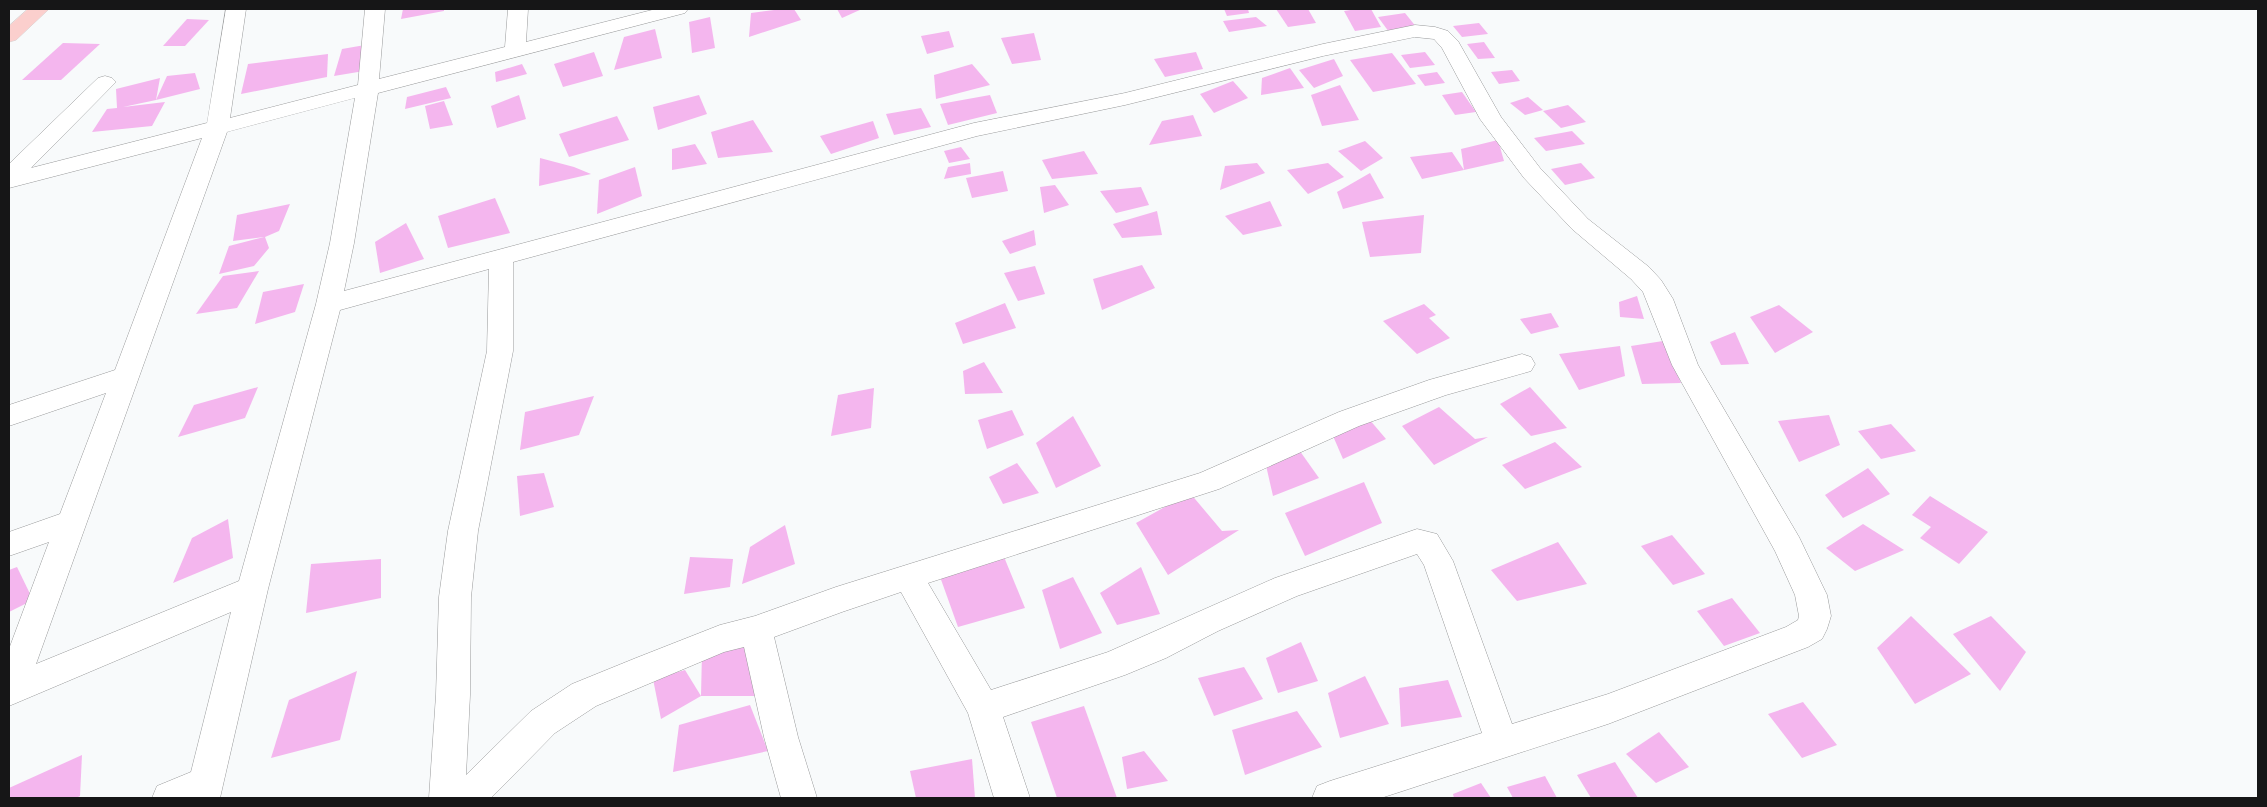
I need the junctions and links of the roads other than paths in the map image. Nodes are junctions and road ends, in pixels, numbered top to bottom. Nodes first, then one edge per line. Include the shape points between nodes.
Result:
1 (39, 9) edge
2 (236, 9) edge
3 (375, 9) edge
4 (518, 9) edge
5 (678, 9) edge
6 (9, 36) edge
7 (515, 52) junction
8 (105, 82) dead end
9 (368, 87) junction
10 (218, 128) junction
11 (9, 179) edge
12 (500, 259) junction
13 (329, 304) junction
14 (1522, 364) dead end
15 (126, 376) junction
16 (9, 416) edge
17 (71, 522) junction
18 (9, 544) edge
19 (908, 578) junction
20 (252, 588) junction
21 (756, 630) junction
22 (9, 691) edge
23 (983, 708) junction
24 (1502, 743) junction
25 (204, 790) edge
26 (170, 798) edge
27 (447, 798) edge
28 (467, 798) edge
29 (799, 798) edge
30 (1012, 798) edge
31 (1330, 798) edge

1 - 6 main road
2 - 10 street
3 - 9 street
4 - 7 street
5 - 7 street
7 - 9 street
8 - 11 street
9 - 10 street
9 - 13 street
10 - 11 street
10 - 15 street
12 - 13 street
12 - 24 street via 974,130 1124,99 1415,31 1441,35 1451,45 1491,119 1532,173 1580,224 1652,286 1685,365 1788,546 1811,595 1815,616 1811,629 1797,637 1608,709
12 - 27 street via 500,350 463,531 454,598
13 - 20 street
14 - 19 street via 1439,386 1349,419 1210,481
15 - 16 street
15 - 17 street
17 - 18 street
17 - 22 street
19 - 21 street
19 - 23 street
20 - 22 street
20 - 25 street
21 - 28 street via 720,639 584,695 543,722
21 - 29 street
23 - 24 street via 1113,665 1286,587 1417,541 1426,543 1438,561
23 - 30 street
24 - 31 street
25 - 26 street

